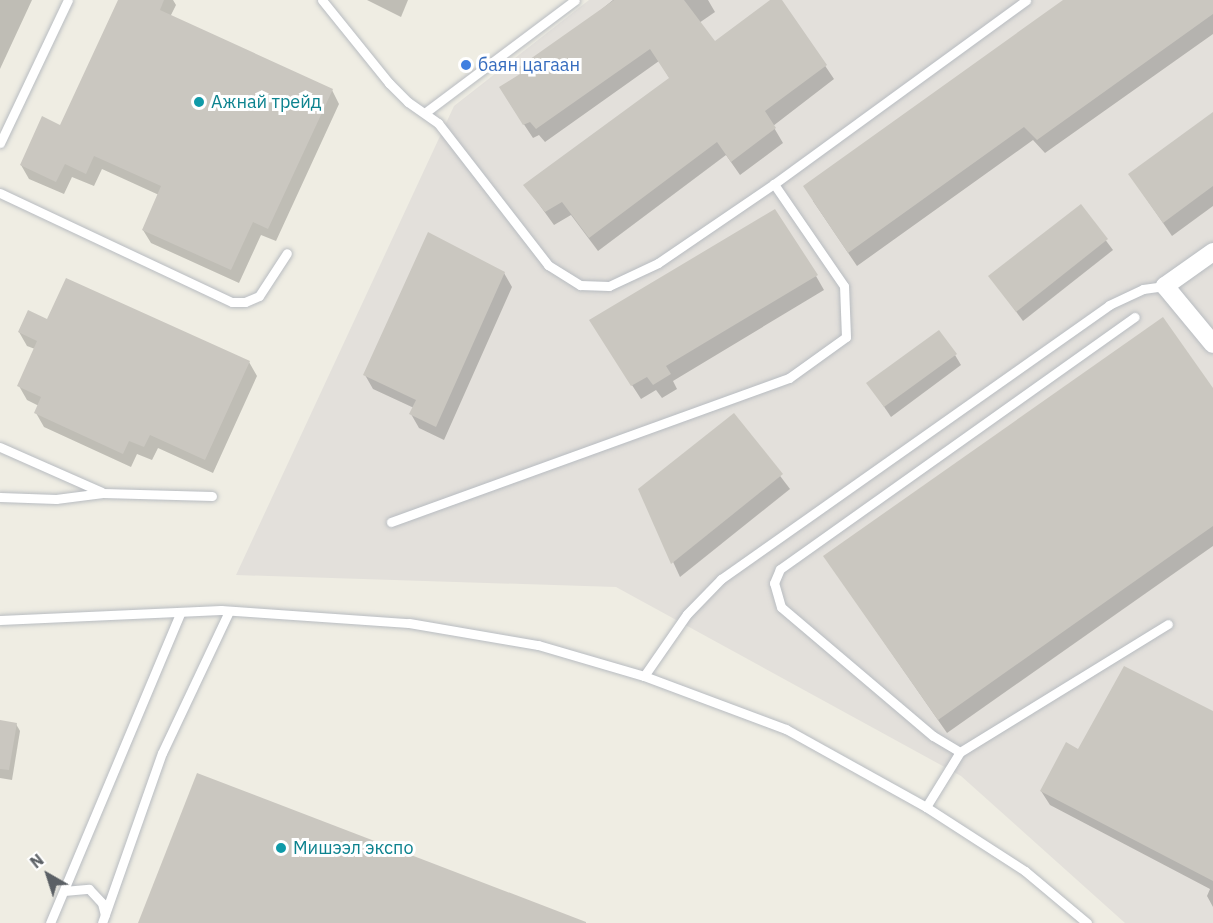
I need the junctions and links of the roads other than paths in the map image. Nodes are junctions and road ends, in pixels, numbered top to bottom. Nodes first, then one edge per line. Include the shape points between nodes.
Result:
1 (68, 0) edge
2 (321, 0) edge
3 (574, 0) edge
4 (1026, 0) edge
5 (426, 112) junction
6 (0, 143) edge
7 (774, 184) junction
8 (0, 193) edge
9 (1213, 252) edge
10 (288, 254) dead end
11 (1166, 286) junction
12 (1134, 317) dead end
13 (1213, 344) edge
14 (0, 447) edge
15 (103, 493) junction
16 (212, 496) dead end
17 (0, 497) edge
18 (391, 522) dead end
19 (229, 611) junction
20 (181, 612) junction
21 (0, 620) edge
22 (1168, 624) dead end
23 (644, 675) junction
24 (960, 752) junction
25 (926, 807) junction
26 (64, 891) junction
27 (104, 920) edge
28 (50, 923) edge
29 (1087, 923) edge

1 - 6 lane
2 - 5 lane via 389,83 408,102
3 - 5 lane
4 - 7 lane
5 - 7 lane via 548,265 580,285 609,286 658,262
7 - 18 lane via 844,286 846,337 789,378
8 - 10 lane via 232,302 259,296
9 - 11 street
11 - 13 street
11 - 23 lane via 1143,289 1109,305 721,579 687,614
12 - 24 lane via 780,569 774,582 781,607 933,736
14 - 15 lane
15 - 16 lane
15 - 17 lane via 56,499
19 - 20 lane
19 - 23 lane via 408,623 538,645
19 - 27 lane via 162,753
20 - 21 lane
20 - 26 lane
22 - 24 lane
23 - 25 lane via 786,729
24 - 25 lane
25 - 29 lane via 1025,872
26 - 27 lane via 89,889 102,903
26 - 28 lane

